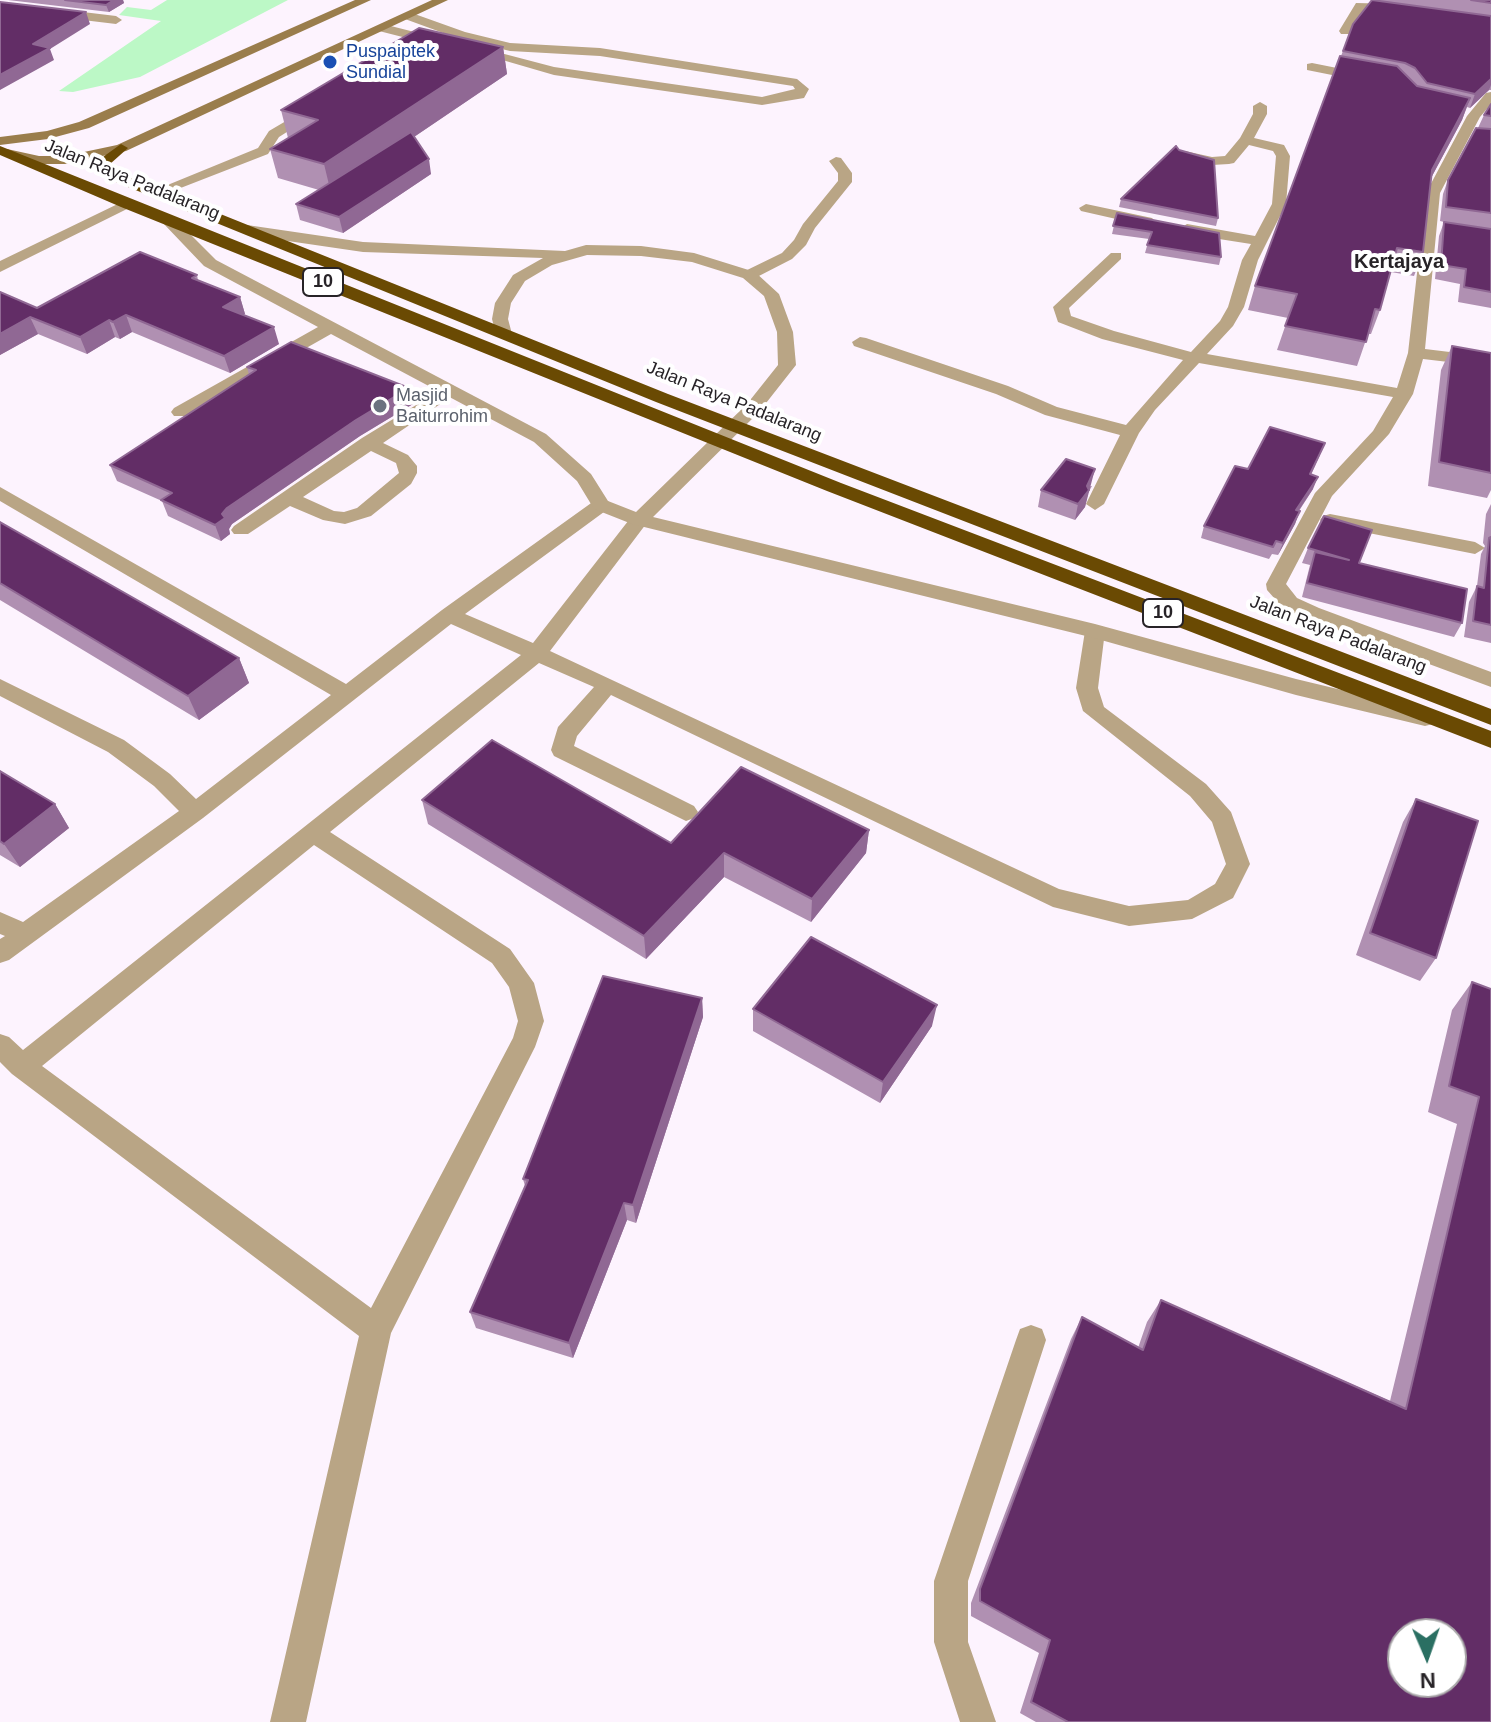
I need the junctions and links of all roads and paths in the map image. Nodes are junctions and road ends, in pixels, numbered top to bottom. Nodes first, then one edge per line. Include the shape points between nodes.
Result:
1 (365, 0) edge
2 (442, 0) edge
3 (1407, 10) edge
4 (0, 15) edge
5 (409, 16) junction
6 (116, 20) dead end
7 (383, 28) junction
8 (451, 31) junction
9 (1345, 31) dead end
10 (424, 45) junction
11 (1312, 67) dead end
12 (1381, 80) edge
13 (1491, 96) edge
14 (326, 103) edge
15 (1260, 106) dead end
16 (1246, 140) junction
17 (2, 148) edge
18 (121, 148) junction
19 (1185, 155) edge
20 (836, 161) dead end
21 (155, 193) junction
22 (126, 204) junction
23 (1086, 208) dead end
24 (167, 219) junction
25 (247, 230) junction
26 (1259, 241) junction
27 (566, 254) junction
28 (1116, 256) dead end
29 (0, 267) edge
30 (749, 275) junction
31 (332, 326) junction
32 (504, 334) junction
33 (860, 342) dead end
34 (1416, 353) junction
35 (1192, 357) junction
36 (1491, 362) edge
37 (449, 390) junction
38 (1404, 394) junction
39 (180, 412) dead end
40 (1130, 432) junction
41 (368, 442) junction
42 (838, 478) junction
43 (0, 493) edge
44 (289, 498) junction
45 (1095, 504) dead end
46 (601, 505) junction
47 (1312, 516) junction
48 (639, 520) junction
49 (241, 530) dead end
50 (1475, 548) dead end
51 (449, 615) junction
52 (1095, 631) junction
53 (535, 655) junction
54 (1491, 680) edge
55 (608, 685) junction
56 (0, 687) edge
57 (346, 694) junction
58 (1491, 717) edge
59 (1448, 723) junction
60 (1491, 740) edge
61 (195, 812) junction
62 (686, 812) dead end
63 (315, 834) junction
64 (0, 922) edge
65 (25, 935) junction
66 (0, 953) edge
67 (0, 1045) edge
68 (22, 1066) junction
69 (376, 1330) junction
70 (1031, 1340) dead end
71 (288, 1722) edge
72 (978, 1722) edge

1 - 17 main road via 84,125
2 - 5 main road
3 - 9 street via 1360,6
4 - 6 street
5 - 7 main road
5 - 8 street
7 - 10 street
7 - 18 main road
8 - 10 street
8 - 10 street via 510,47 600,52 797,83 802,89 799,95 762,101 554,71
11 - 12 street
13 - 34 street via 1469,114 1471,135 1436,185 1436,228
14 - 21 street via 274,134 263,151
15 - 16 street
16 - 19 street via 1229,160
16 - 26 street via 1283,151 1279,204
17 - 18 main road, Jalan Raya Padalarang via 56,161
17 - 22 highway, Jalan Raya Padalarang / 10
18 - 21 highway, Jalan Raya Padalarang / 10 via 102,169
20 - 30 street via 845,182 801,242 787,256
21 - 25 highway, Jalan Raya Padalarang / 10
22 - 24 highway, Jalan Raya Padalarang / 10
22 - 29 street
23 - 26 street
24 - 31 street via 210,263
24 - 42 highway, Jalan Raya Padalarang / 10 via 640,409
25 - 27 street via 363,247
25 - 32 highway, Jalan Raya Padalarang / 10
26 - 35 street via 1227,323
27 - 30 street via 607,249 674,254
27 - 32 street via 528,272 508,291 500,319
28 - 35 street via 1061,307 1064,319
30 - 48 street via 777,305 787,365 753,408
31 - 37 street
31 - 39 street
32 - 42 highway, Jalan Raya Padalarang / 10
33 - 40 street via 1051,411
34 - 36 street
34 - 38 street
35 - 38 street
35 - 40 street
37 - 41 street
37 - 46 street via 540,438 584,478
38 - 47 street via 1380,434 1324,493
40 - 45 street
41 - 44 street
41 - 44 street via 402,459 408,473 364,512 330,516
42 - 58 highway, Jalan Raya Padalarang / 10
42 - 59 highway, Jalan Raya Padalarang / 10
43 - 57 street
44 - 49 street
46 - 48 street
46 - 51 street
47 - 50 street
47 - 54 street via 1277,577 1277,590 1290,603
48 - 52 street
48 - 53 street
51 - 53 street
51 - 57 street
52 - 55 street via 1087,688 1094,711 1198,790 1223,818 1238,864 1224,891 1192,909 1129,916 1053,897
52 - 59 street
53 - 55 street
53 - 63 street
55 - 62 street via 566,733 562,750
56 - 61 street via 116,746
57 - 61 street
59 - 60 highway, Jalan Raya Padalarang / 10
61 - 65 street
63 - 68 street
63 - 69 street via 501,956 521,983 530,1012 526,1039
64 - 65 street
65 - 66 street
67 - 68 street
68 - 69 street
69 - 71 street
70 - 72 street via 951,1581 951,1642

